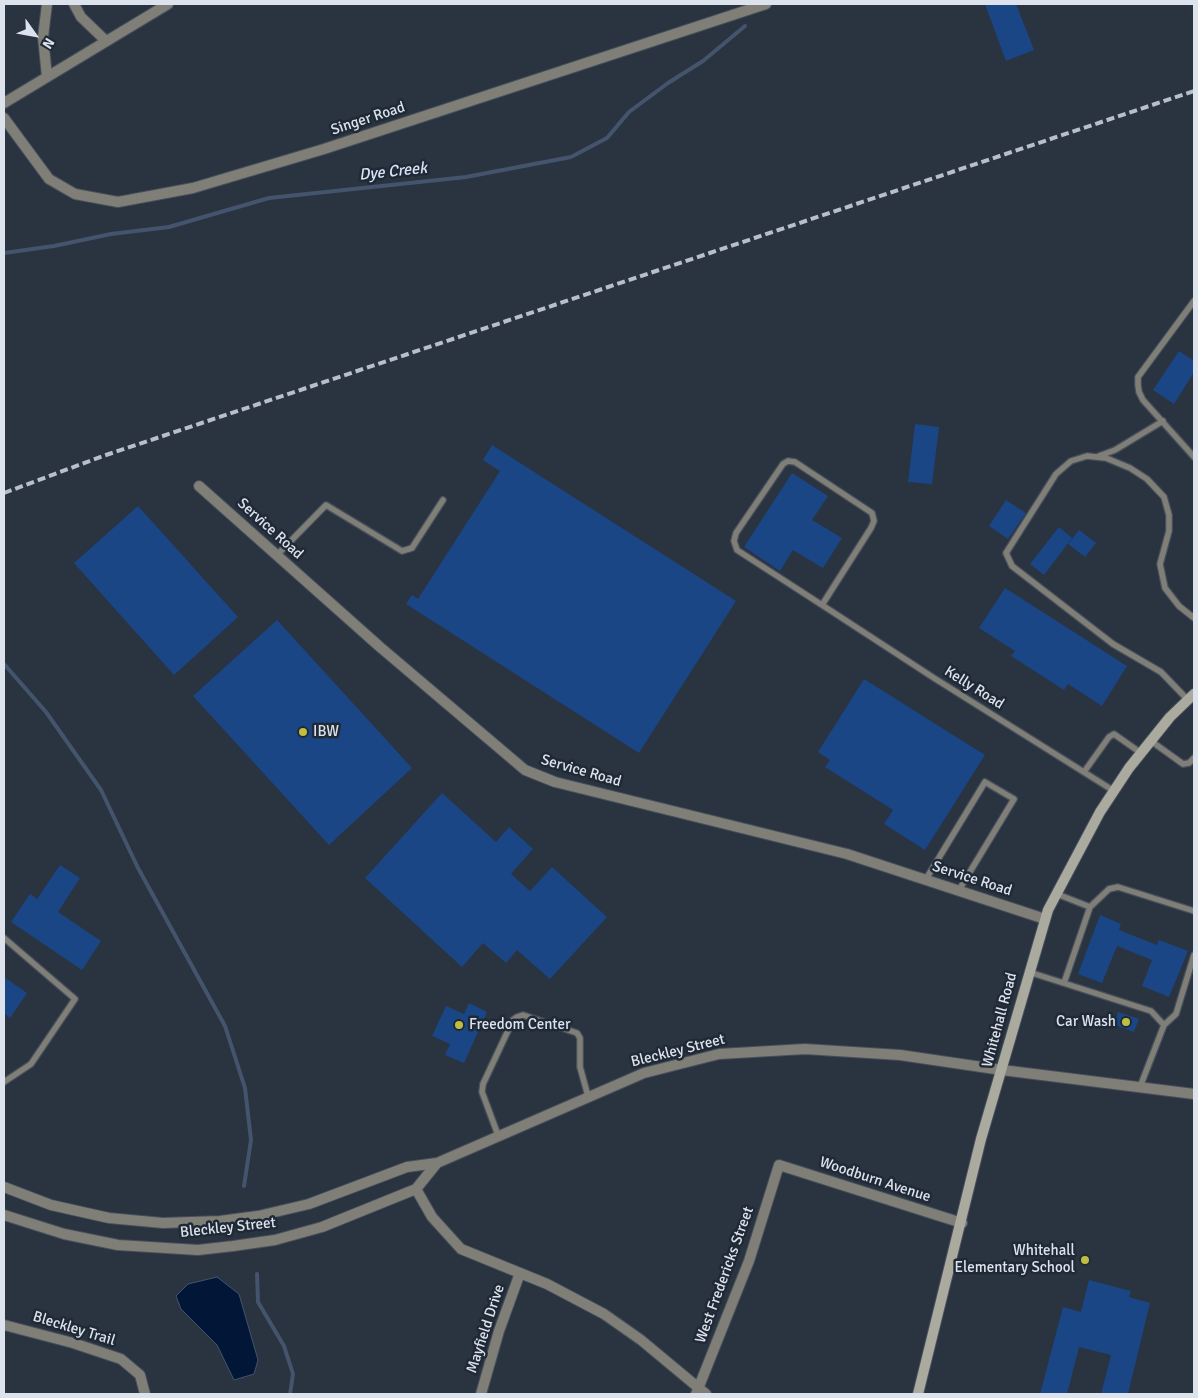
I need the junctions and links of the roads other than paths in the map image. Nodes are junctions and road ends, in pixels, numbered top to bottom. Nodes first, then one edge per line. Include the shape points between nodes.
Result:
1 (47, 4) edge
2 (74, 4) edge
3 (168, 4) edge
4 (766, 4) edge
5 (106, 41) junction
6 (47, 77) junction
7 (4, 103) edge
8 (4, 118) edge
9 (1194, 301) edge
10 (1163, 421) junction
11 (1097, 457) junction
12 (1194, 457) edge
13 (199, 486) dead end
14 (443, 500) dead end
15 (277, 555) junction
16 (822, 605) junction
17 (1194, 618) edge
18 (1191, 697) edge
19 (1151, 741) junction
20 (1141, 753) junction
21 (1194, 758) edge
22 (1084, 772) junction
23 (1114, 791) junction
24 (926, 880) junction
25 (959, 890) junction
26 (1056, 894) junction
27 (1090, 907) junction
28 (1194, 912) edge
29 (1045, 918) junction
30 (4, 938) edge
31 (1194, 955) edge
32 (1028, 972) junction
33 (1064, 984) junction
34 (1164, 1024) junction
35 (1002, 1070) junction
36 (4, 1082) edge
37 (1140, 1086) junction
38 (1194, 1094) edge
39 (588, 1096) junction
40 (498, 1135) junction
41 (437, 1163) junction
42 (779, 1165) joint
43 (4, 1187) edge
44 (416, 1189) junction
45 (4, 1215) edge
46 (962, 1223) junction
47 (520, 1273) junction
48 (4, 1324) edge
49 (701, 1392) edge
50 (145, 1394) edge
51 (481, 1394) edge
52 (918, 1394) edge

1 - 6 street via 43,37
2 - 5 street via 81,17
3 - 5 street
4 - 8 street, Singer Road via 305,154 193,188 118,202 75,194 49,179
5 - 6 street
6 - 7 street
9 - 10 lane via 1138,377 1138,392
10 - 11 lane
10 - 12 lane
11 - 17 lane via 1130,468 1147,479 1164,497 1170,531 1160,564 1165,588
11 - 18 lane via 1087,456 1071,461 1056,474 1006,553 1012,566 1113,644 1161,672
13 - 15 street, Service Road
14 - 15 lane via 412,548 402,551 326,505
15 - 24 street, Service Road via 525,770 554,782 848,854
16 - 16 lane, Kelly Road via 738,550 734,541 746,518 788,461 795,462 872,514 874,521
16 - 22 lane, Kelly Road
18 - 19 main road, Whitehall Road
19 - 20 main road, Whitehall Road
19 - 21 lane via 1183,764
20 - 22 lane via 1114,734
20 - 23 main road, Whitehall Road
22 - 23 lane, Kelly Road
23 - 26 main road, Whitehall Road
24 - 25 street, Service Road
24 - 25 lane via 985,782 1014,800
25 - 29 street, Service Road
26 - 27 lane
26 - 29 main road, Whitehall Road
27 - 28 lane via 1108,889 1118,887
27 - 33 lane
29 - 32 main road, Whitehall Road
30 - 36 lane via 75,999 31,1064
31 - 34 lane via 1176,1014
32 - 33 lane
32 - 35 main road, Whitehall Road
33 - 34 lane via 1151,1011
34 - 37 lane
35 - 37 street, Bleckley Street
35 - 39 street, Bleckley Street via 900,1054 805,1049 719,1054 644,1073
35 - 46 main road, Whitehall Road via 981,1139
37 - 38 street, Bleckley Street
39 - 40 street, Bleckley Street
39 - 40 lane via 580,1067 580,1038 577,1033 523,1015 517,1017 482,1084
40 - 41 street, Bleckley Street
41 - 43 street, Bleckley Street via 408,1167 308,1204 220,1221 163,1223 109,1218 51,1205
41 - 44 street, Bleckley Street
42 - 46 street, Woodburn Avenue
42 - 49 street, West Fredericks Street via 749,1261
44 - 45 street, Bleckley Street via 322,1227 274,1240 198,1250 118,1245 64,1234
44 - 47 street via 432,1217 461,1249
46 - 52 main road, Whitehall Road
47 - 49 street via 573,1296 604,1314 641,1340
47 - 51 street, Mayfield Drive
48 - 50 street, Bleckley Trail via 121,1359 140,1375

